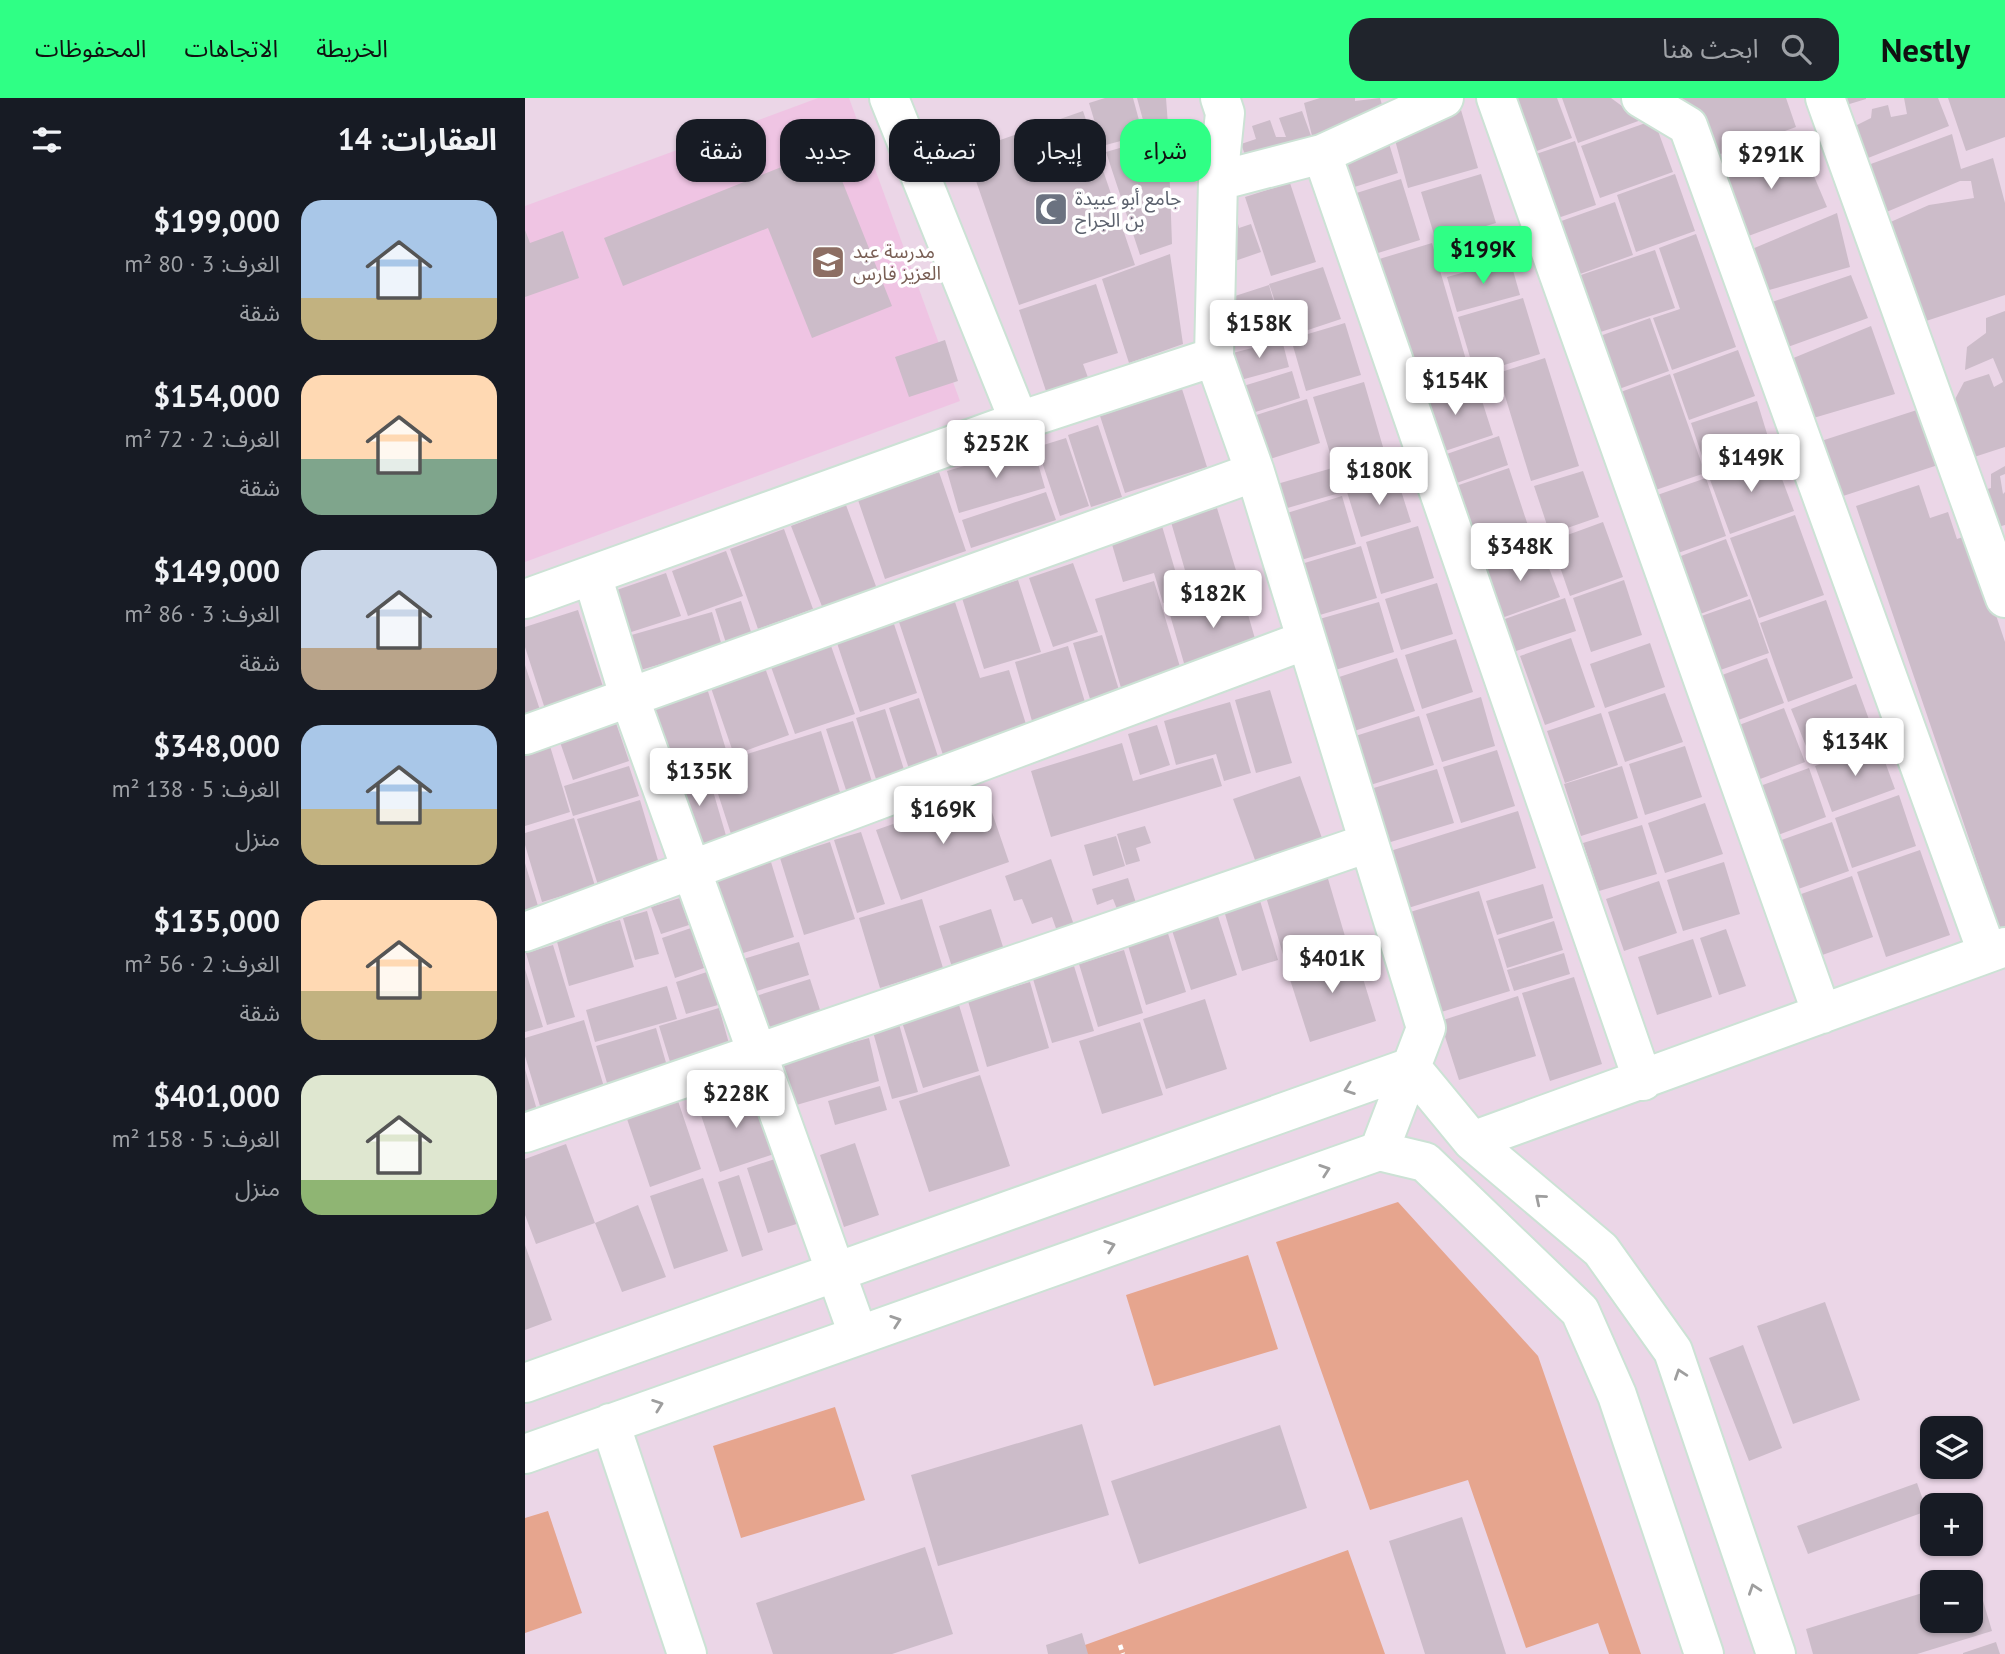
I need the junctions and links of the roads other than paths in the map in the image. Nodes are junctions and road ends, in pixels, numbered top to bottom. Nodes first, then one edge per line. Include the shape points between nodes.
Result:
1 (889, 98) edge
2 (1220, 98) edge
3 (1444, 98) edge
4 (1496, 98) edge
5 (1641, 98) edge
6 (1825, 98) edge
7 (1322, 154) junction
8 (1219, 181) junction
9 (1215, 357) junction
10 (1019, 421) junction
11 (1255, 471) junction
12 (592, 575) junction
13 (2005, 597) edge
14 (525, 599) edge
15 (1306, 640) junction
16 (631, 699) junction
17 (525, 736) edge
18 (1368, 843) junction
19 (694, 871) junction
20 (525, 932) edge
21 (1996, 949) edge
22 (1822, 1014) junction
23 (758, 1051) junction
24 (1411, 1067) junction
25 (1643, 1081) junction
26 (525, 1133) edge
27 (1472, 1141) junction
28 (1379, 1151) junction
29 (834, 1272) junction
30 (858, 1334) junction
31 (525, 1383) edge
32 (610, 1423) junction
33 (525, 1454) edge
34 (687, 1654) edge
35 (1704, 1654) edge
36 (1776, 1654) edge

1 - 10 street
2 - 8 street via 1226,113
3 - 7 street
4 - 22 street
5 - 21 street via 1688,126
6 - 13 street
7 - 8 street
7 - 25 street
8 - 9 street
9 - 10 street
9 - 11 street
10 - 12 street
11 - 15 street
11 - 16 street
12 - 14 street
12 - 16 street
15 - 18 street
15 - 19 street
16 - 17 street
16 - 19 street
18 - 23 street
18 - 24 street via 1426,1028
19 - 20 street
19 - 23 street
21 - 22 street
22 - 25 street
23 - 26 street
23 - 29 street
24 - 27 street
24 - 28 street
24 -> 29 street
25 - 27 street
36 -> 27 street via 1672,1351 1601,1250
30 -> 28 street
28 - 35 street via 1425,1162 1580,1311 1617,1395
29 - 30 street
29 - 31 street
32 -> 30 street
32 - 33 street
32 - 34 street

